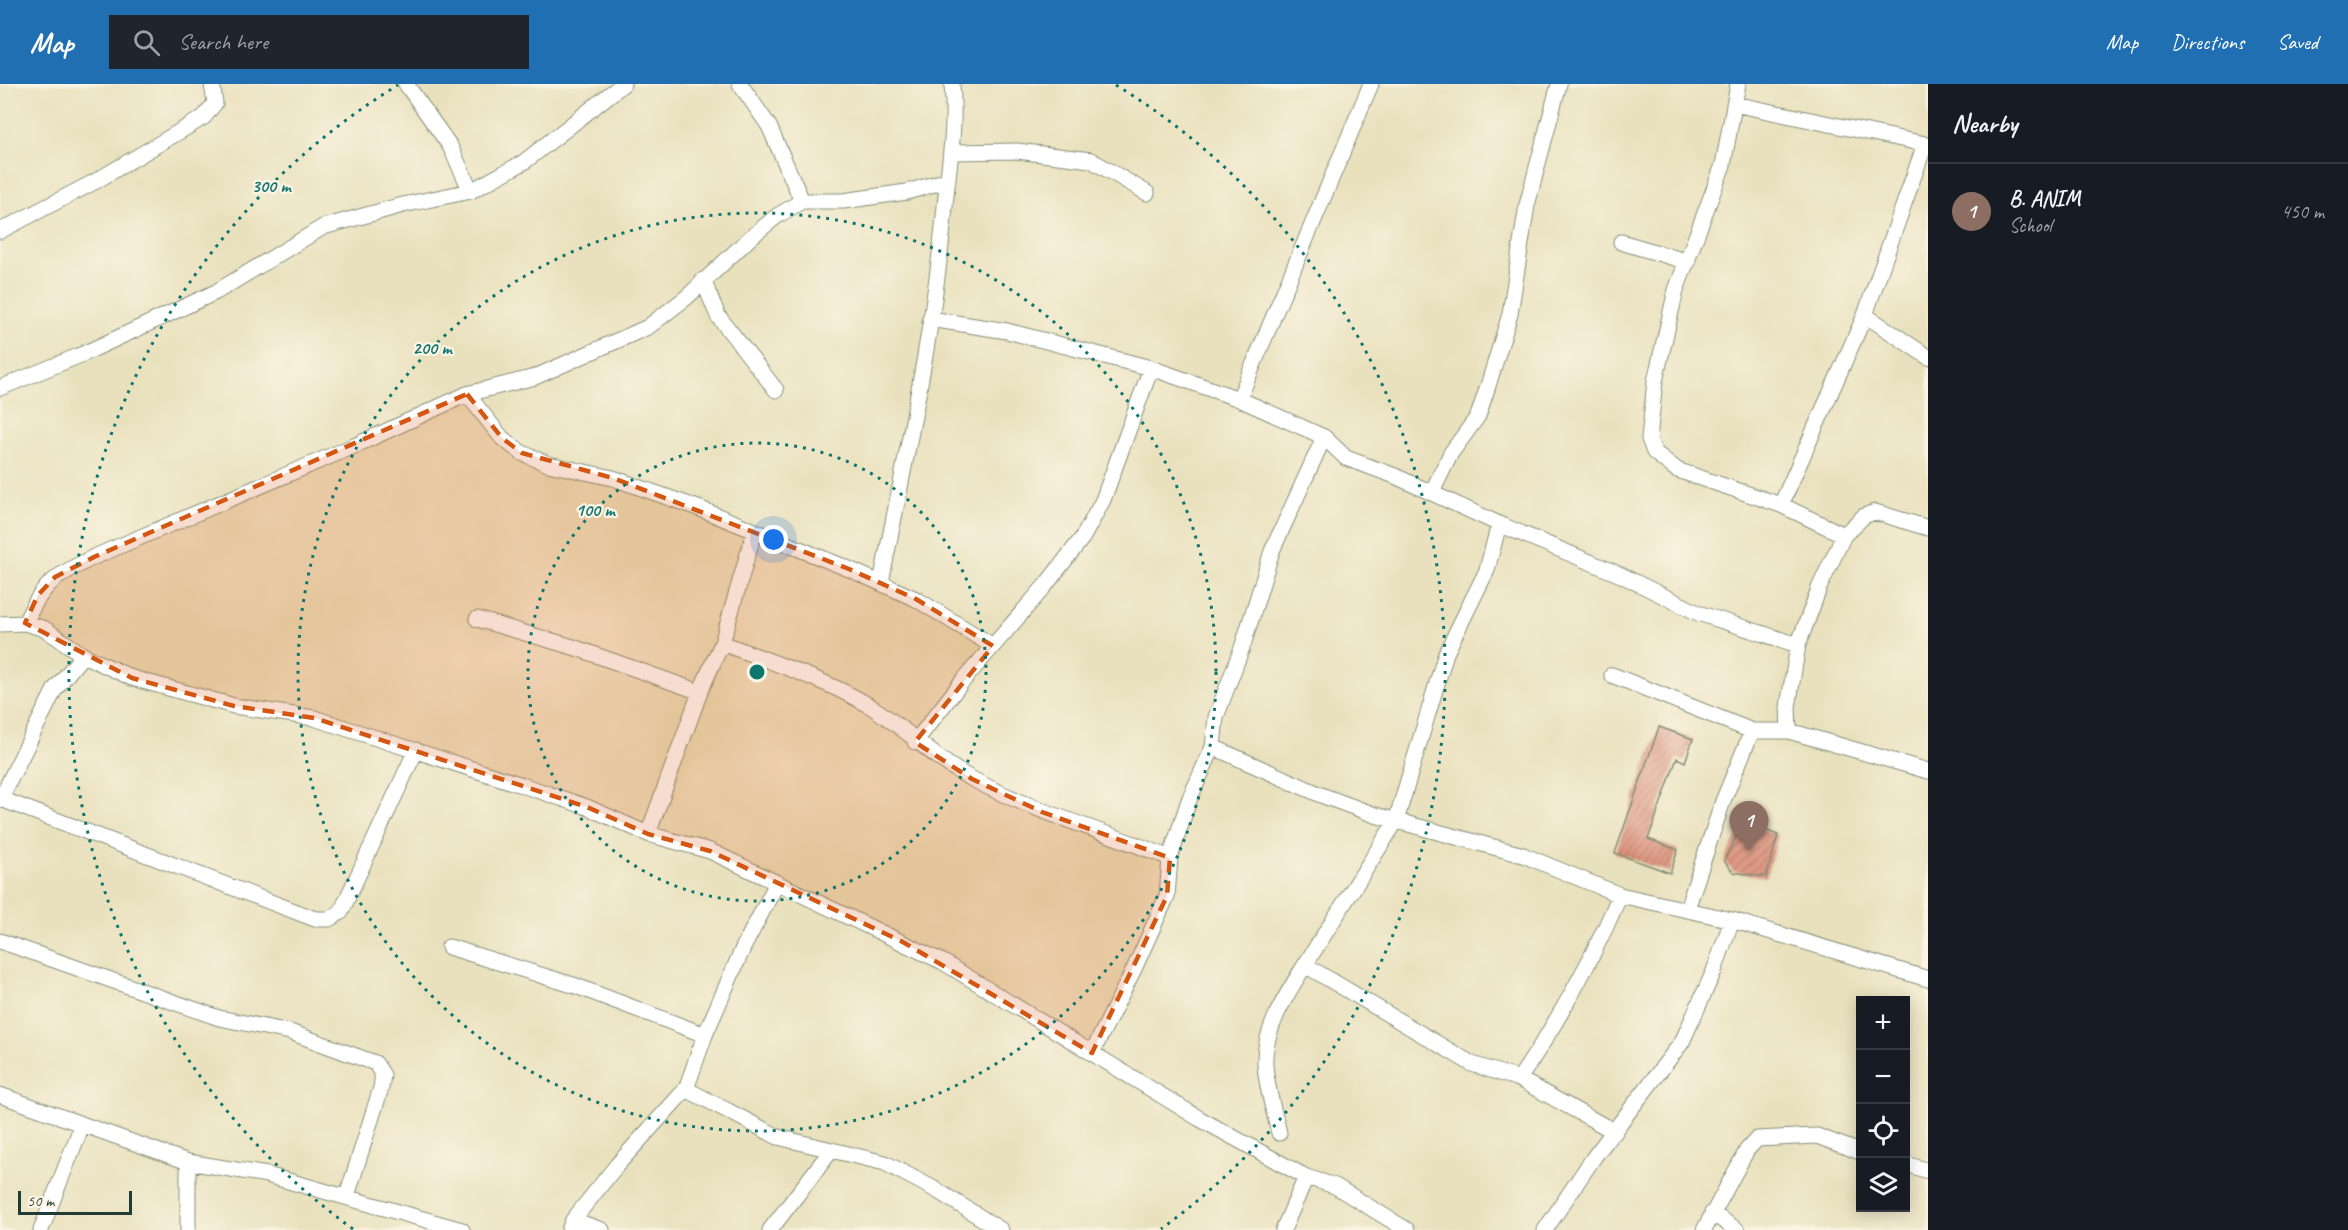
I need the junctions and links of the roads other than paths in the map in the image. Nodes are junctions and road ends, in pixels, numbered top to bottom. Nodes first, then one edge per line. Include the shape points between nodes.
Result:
1 (212, 84) edge
2 (406, 84) edge
3 (622, 84) edge
4 (740, 84) edge
5 (952, 84) edge
6 (1371, 84) edge
7 (1559, 84) edge
8 (1738, 84) edge
9 (1734, 104) junction
10 (1926, 144) edge
11 (953, 152) junction
12 (948, 180) junction
13 (471, 191) junction
14 (1148, 193) dead end
15 (802, 201) junction
16 (1, 229) edge
17 (1621, 242) dead end
18 (1688, 262) junction
19 (703, 280) junction
20 (1865, 315) junction
21 (930, 319) junction
22 (1928, 357) edge
23 (1151, 368) junction
24 (0, 388) edge
25 (776, 390) dead end
26 (467, 394) junction
27 (1239, 399) junction
28 (1324, 437) junction
29 (1432, 492) junction
30 (1782, 505) junction
31 (1499, 524) junction
32 (1928, 528) edge
33 (754, 532) junction
34 (1844, 535) junction
35 (881, 583) junction
36 (477, 619) dead end
37 (25, 623) junction
38 (0, 624) edge
39 (722, 643) junction
40 (1798, 645) junction
41 (993, 646) junction
42 (83, 655) junction
43 (1612, 675) dead end
44 (700, 692) junction
45 (1752, 731) junction
46 (1790, 731) junction
47 (915, 741) junction
48 (1213, 747) junction
49 (416, 750) junction
50 (1928, 771) edge
51 (0, 799) edge
52 (1396, 821) junction
53 (648, 834) junction
54 (1170, 858) junction
55 (777, 883) junction
56 (1620, 895) junction
57 (1687, 909) junction
58 (1732, 920) junction
59 (0, 941) edge
60 (449, 947) dead end
61 (1305, 965) junction
62 (1928, 979) edge
63 (705, 1035) junction
64 (1092, 1053) junction
65 (1520, 1078) junction
66 (687, 1089) junction
67 (0, 1095) edge
68 (82, 1125) junction
69 (1615, 1131) junction
70 (1279, 1133) dead end
71 (1856, 1151) edge
72 (830, 1152) junction
73 (188, 1162) junction
74 (1910, 1166) edge
75 (1928, 1171) edge
76 (1306, 1177) junction
77 (347, 1196) junction
78 (1712, 1213) junction
79 (571, 1225) edge
80 (41, 1230) edge
81 (188, 1230) edge
82 (462, 1230) edge
83 (602, 1230) edge
84 (770, 1230) edge
85 (1001, 1230) edge
86 (1283, 1230) edge
87 (1407, 1230) edge
88 (1545, 1230) edge
89 (1704, 1230) edge
90 (1737, 1230) edge

1 - 16 street via 215,103 204,117 96,181
2 - 13 street via 450,146
3 - 13 street via 524,162
4 - 15 street via 769,126
5 - 11 street
6 - 27 street
7 - 29 street via 1527,205 1510,314 1478,416 1450,453
8 - 9 street
9 - 10 street
9 - 18 street via 1723,165
10 - 20 street
11 - 12 street
11 - 14 street via 1017,151 1091,160
12 - 15 street via 907,192 843,201
12 - 21 street
13 - 24 street via 323,227 216,292
15 - 19 street via 759,230
17 - 18 street
18 - 30 street via 1676,290 1655,381 1649,439 1654,452 1677,471
19 - 25 street via 718,316
19 - 26 street via 648,327 535,377
20 - 22 street
20 - 30 street
21 - 23 street via 1007,331
21 - 35 street
23 - 27 street
23 - 41 street via 1103,500 1083,537
26 - 33 street via 502,438 522,453 548,464 613,478
26 - 37 street via 84,562 49,583 38,595
27 - 28 street
28 - 29 street via 1346,458
28 - 48 street via 1272,551 1216,717
29 - 31 street
30 - 34 street
31 - 40 street via 1621,575 1698,613
31 - 52 street via 1488,570 1446,653
32 - 34 street via 1875,512 1864,516
33 - 35 street
33 - 39 street
34 - 40 street
35 - 41 street via 916,599
36 - 44 street via 573,646
37 - 38 street
37 - 42 street via 45,629
39 - 44 street
39 - 47 street via 862,702
40 - 46 street via 1788,707
41 - 47 street
42 - 49 street via 132,678 234,706 314,718
42 - 51 street via 55,689
43 - 45 street
44 - 53 street
45 - 46 street
45 - 57 street
46 - 50 street
47 - 54 street via 972,779 1042,812
48 - 52 street via 1321,795
48 - 54 street via 1189,800
49 - 51 street via 341,912 329,919 315,919
49 - 53 street via 587,807
52 - 56 street via 1523,855
52 - 61 street
53 - 55 street via 710,851
54 - 64 street via 1167,896
55 - 63 street via 742,948
55 - 64 street via 943,962
56 - 57 street
56 - 65 street via 1576,989
57 - 58 street
58 - 62 street
58 - 69 street via 1682,1042
59 - 77 street via 219,1018 290,1032 375,1063 383,1075 381,1088
60 - 63 street via 576,986
61 - 65 street via 1472,1064
61 - 70 street via 1269,1035 1264,1063
63 - 66 street
64 - 76 street
65 - 69 street
66 - 72 street via 778,1137
66 - 79 street via 618,1164
67 - 68 street
68 - 73 street
68 - 80 street
69 - 88 street
71 - 78 street via 1817,1136 1757,1139
72 - 84 street
72 - 85 street via 885,1163
73 - 77 street via 267,1175
73 - 81 street
74 - 75 street
76 - 86 street
76 - 87 street via 1335,1186
77 - 82 street via 410,1218
78 - 89 street
78 - 90 street
79 - 83 street

